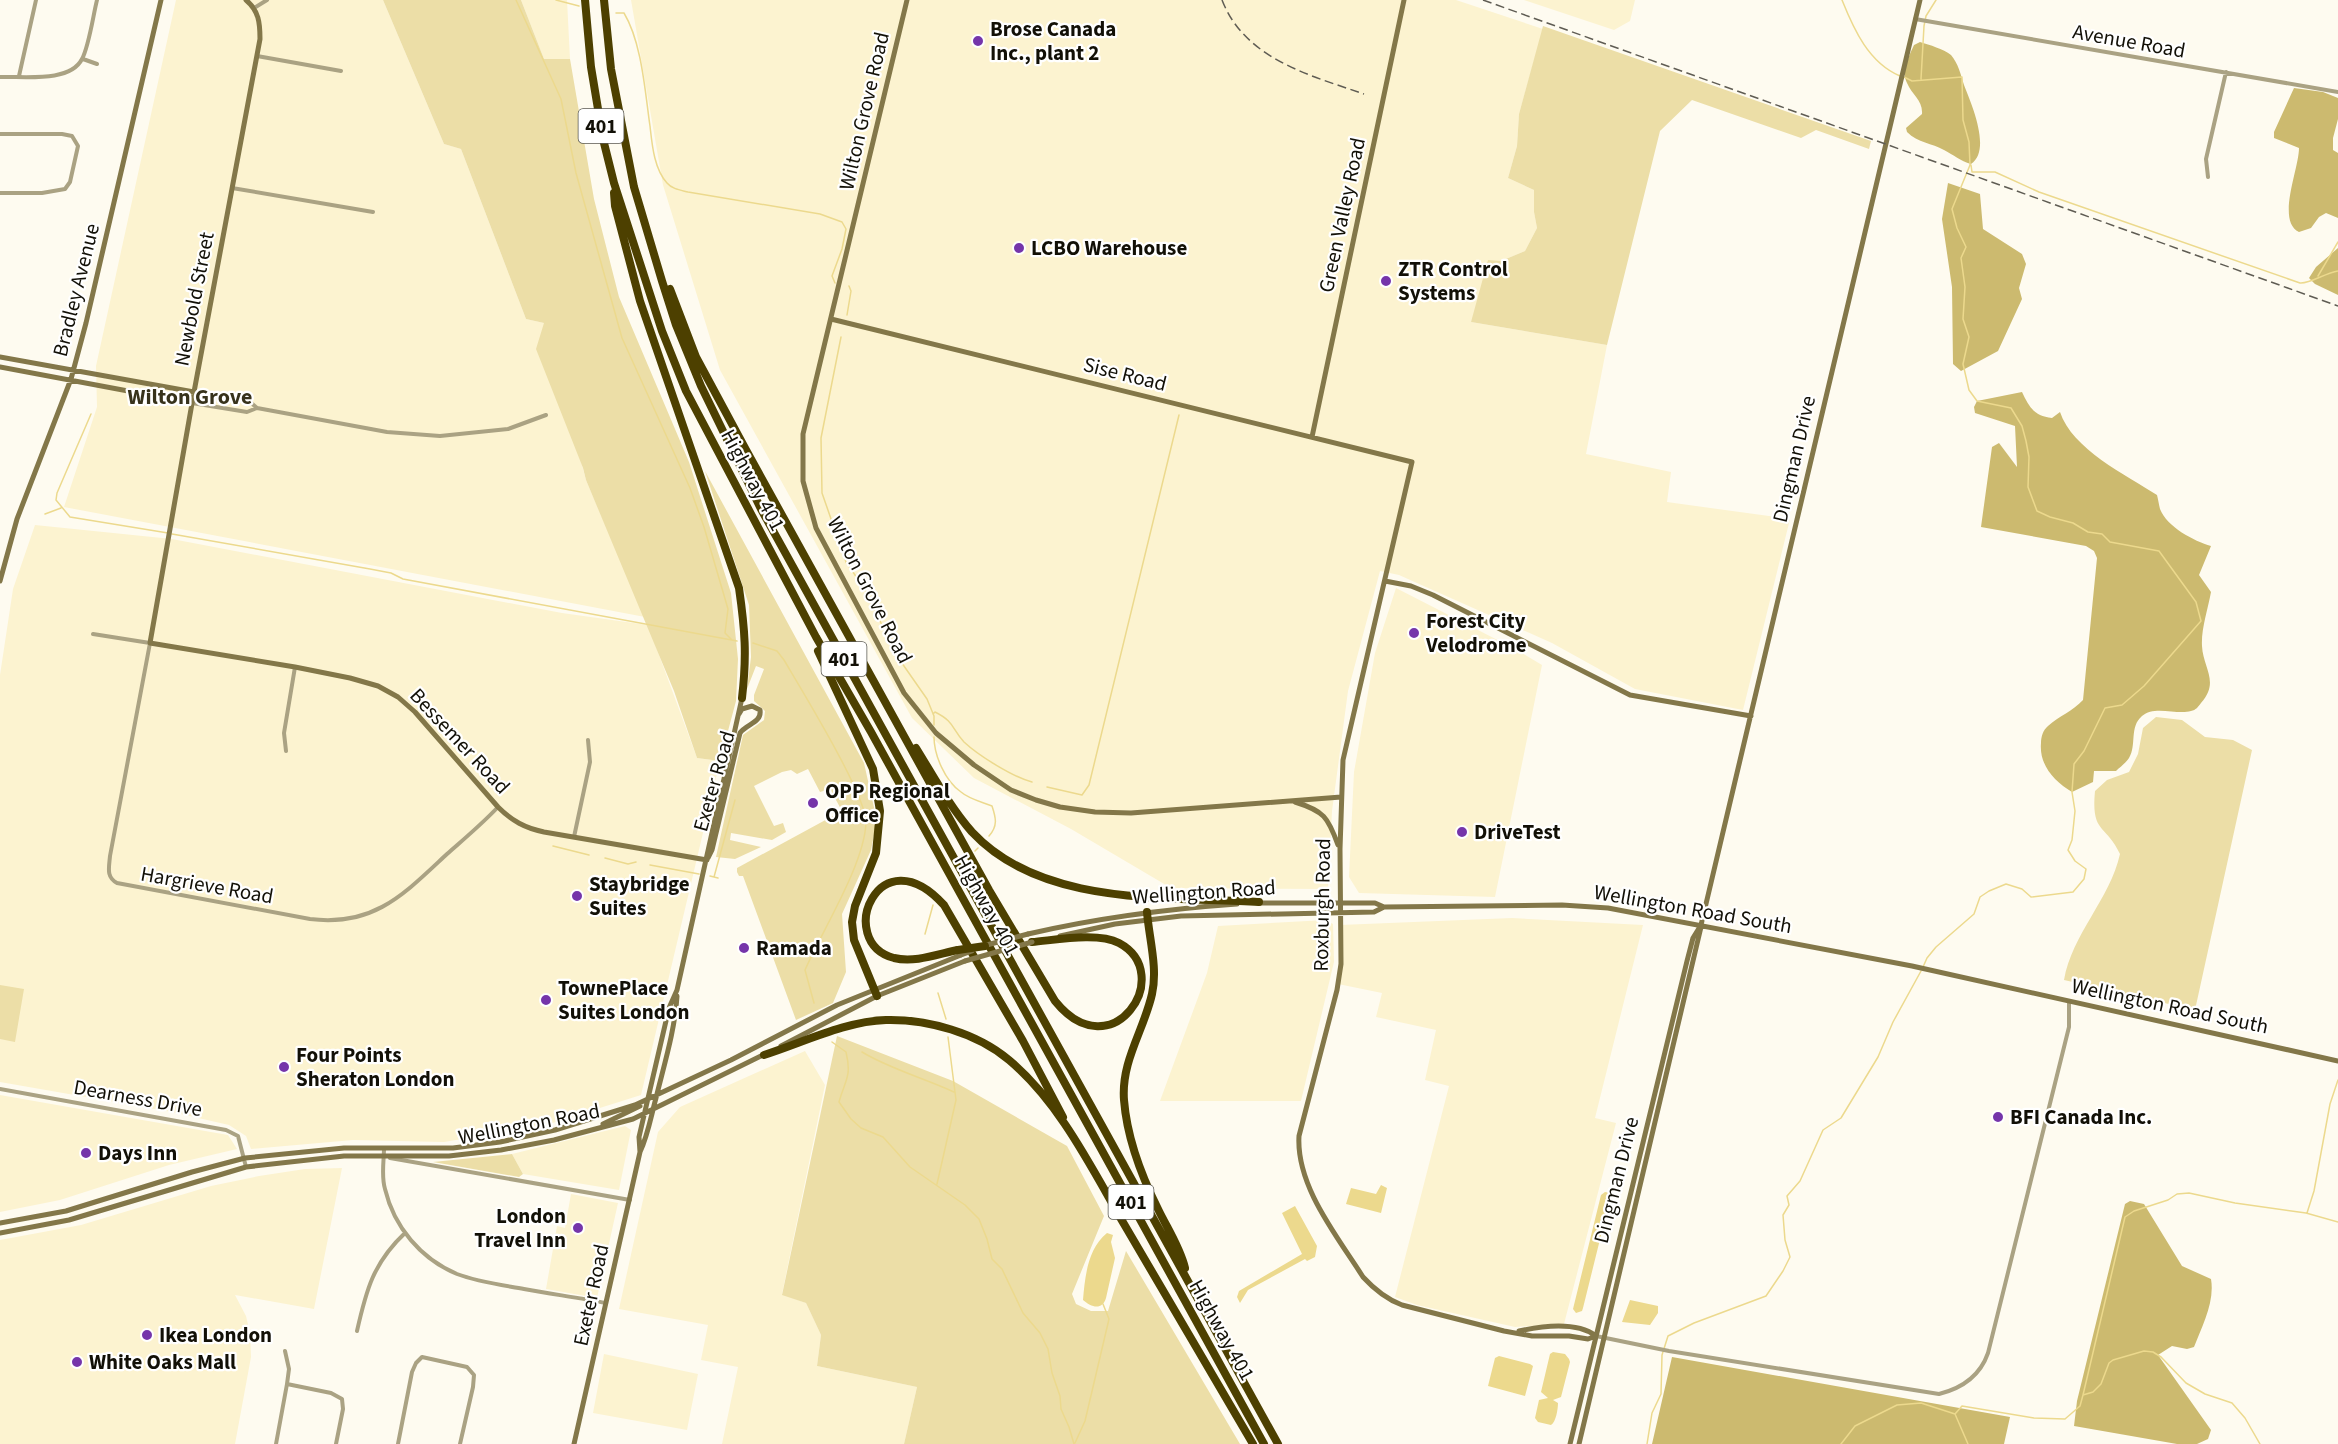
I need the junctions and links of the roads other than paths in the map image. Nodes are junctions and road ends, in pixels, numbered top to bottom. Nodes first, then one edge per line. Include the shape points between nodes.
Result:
1 (36, 0) edge
2 (97, 0) edge
3 (161, 0) edge
4 (246, 0) edge
5 (267, 0) edge
6 (585, 0) edge
7 (604, 0) edge
8 (907, 0) edge
9 (1404, 0) edge
10 (1920, 0) edge
11 (254, 8) junction
12 (1915, 19) junction
13 (256, 56) junction
14 (83, 58) junction
15 (97, 64) dead end
16 (341, 71) dead end
17 (2226, 72) junction
18 (0, 76) edge
19 (19, 76) junction
20 (2338, 92) edge
21 (0, 134) edge
22 (2208, 177) dead end
23 (614, 183) junction
24 (232, 188) junction
25 (0, 193) edge
26 (373, 212) dead end
27 (662, 281) junction
28 (831, 319) junction
29 (0, 357) edge
30 (0, 367) edge
31 (74, 369) junction
32 (72, 379) junction
33 (194, 392) junction
34 (192, 403) junction
35 (257, 408) junction
36 (546, 415) dead end
37 (1312, 437) junction
38 (1412, 462) joint
39 (0, 581) edge
40 (1385, 581) junction
41 (93, 634) dead end
42 (816, 637) junction
43 (150, 643) junction
44 (295, 667) junction
45 (742, 698) joint
46 (738, 716) junction
47 (1751, 716) junction
48 (895, 719) junction
49 (588, 740) dead end
50 (286, 751) dead end
51 (1341, 797) junction
52 (1290, 801) junction
53 (498, 807) junction
54 (574, 837) junction
55 (1340, 849) junction
56 (707, 860) junction
57 (1259, 902) junction
58 (1340, 902) junction
59 (1384, 907) junction
60 (1340, 912) junction
61 (1147, 915) junction
62 (1701, 926) junction
63 (1030, 938) junction
64 (985, 946) joint
65 (959, 952) junction
66 (964, 961) joint
67 (677, 990) junction
68 (875, 993) junction
69 (2069, 1001) junction
70 (764, 1055) junction
71 (2338, 1060) edge
72 (0, 1089) edge
73 (656, 1095) junction
74 (647, 1101) junction
75 (653, 1109) junction
76 (644, 1113) junction
77 (587, 1131) junction
78 (1078, 1145) junction
79 (384, 1148) junction
80 (640, 1152) junction
81 (384, 1156) junction
82 (245, 1158) junction
83 (246, 1167) junction
84 (630, 1200) junction
85 (62, 1212) junction
86 (64, 1221) junction
87 (0, 1223) edge
88 (0, 1233) edge
89 (405, 1233) junction
90 (1187, 1278) junction
91 (607, 1303) junction
92 (357, 1331) dead end
93 (1596, 1336) junction
94 (1604, 1338) junction
95 (285, 1351) dead end
96 (287, 1384) junction
97 (276, 1444) edge
98 (336, 1444) edge
99 (398, 1444) edge
100 (460, 1444) edge
101 (574, 1444) edge
102 (1253, 1444) edge
103 (1264, 1444) edge
104 (1278, 1444) edge
105 (1570, 1444) edge
106 (1579, 1444) edge

1 - 19 street
2 - 14 street
3 - 31 main road, Bradley Avenue
4 - 11 main road
5 - 11 street
6 - 23 highway, Highway 401 / 401 via 593,78
7 - 27 highway, Highway 401 / 401 via 611,69 634,187
8 - 28 main road, Wilton Grove Road
9 - 37 main road, Green Valley Road
10 - 12 main road, Dingman Drive
11 - 13 main road, Newbold Street via 260,25
12 - 17 street, Avenue Road
12 - 47 main road, Dingman Drive
13 - 16 street
13 - 24 main road, Newbold Street
14 - 15 street
14 - 19 street via 73,70 59,75
17 - 20 street, Avenue Road
17 - 22 street via 2206,159
18 - 19 street
21 - 25 street via 62,134 72,136 78,146 65,189
23 - 42 highway, Highway 401 / 401 via 662,331 686,391
23 - 45 highway via 615,206 640,302 739,588 746,633
24 - 26 street
24 - 33 main road, Newbold Street
27 - 48 highway via 670,290 707,378
27 - 90 highway, Highway 401 / 401 via 701,386 761,509
28 - 37 main road, Sise Road
28 - 52 main road, Wilton Grove Road via 803,434 803,481 816,528 904,693 936,733 1011,790 1060,807 1123,813
29 - 31 main road
30 - 32 main road
31 - 32 main road, Bradley Avenue
31 - 33 main road
32 - 34 main road
32 - 39 main road, Bradley Avenue via 17,519
33 - 34 main road, Newbold Street
33 - 35 street via 249,402
34 - 35 street via 247,412
34 - 43 main road, Newbold Street
35 - 36 street via 387,432 440,436 497,430
37 - 38 main road, Sise Road
38 - 40 main road, Roxburgh Road
40 - 47 main road via 1433,595 1630,695
40 - 51 main road, Roxburgh Road via 1343,760
41 - 43 street
42 - 68 highway via 873,770 880,811 876,853 852,922 854,940
42 - 103 highway, Highway 401 / 401
43 - 44 main road, Bessemer Road
43 - 53 street, Hargrieve Road via 110,856 108,873 117,883 310,919 353,919 399,898
44 - 50 street via 284,733
44 - 53 main road, Bessemer Road via 362,680 398,697
45 - 46 main road, Exeter Road
46 - 56 main road, Exeter Road
46 - 56 main road, Exeter Road via 747,706 757,707 761,715 740,733
47 - 62 main road, Dingman Drive
48 - 57 highway via 952,807 974,833 1004,858 1075,887 1107,893
48 - 63 highway via 1029,959 1065,1014 1093,1026 1123,1019 1134,1008 1141,975 1134,957 1119,943 1090,938
49 - 54 street via 590,762
51 - 52 main road, Wilton Grove Road
51 - 55 main road, Roxburgh Road
52 - 55 main road via 1322,813
53 - 54 main road, Bessemer Road via 528,828
54 - 56 main road, Bessemer Road
55 - 58 main road, Roxburgh Road
56 - 67 main road, Exeter Road
57 - 58 main road, Wellington Road
57 - 61 main road, Wellington Road
58 - 59 main road, Wellington Road
58 - 60 main road, Roxburgh Road
59 - 60 main road, Wellington Road South via 1374,912
59 - 62 main road, Wellington Road South via 1562,905 1608,908
60 - 61 main road, Wellington Road South
60 - 93 main road, Roxburgh Road via 1338,984 1299,1136 1299,1158 1306,1184 1363,1276 1374,1288 1402,1305 1504,1331 1560,1327
61 - 63 main road, Wellington Road South
61 - 90 highway via 1153,992 1126,1072 1126,1117 1138,1164 1182,1257
62 - 69 main road, Wellington Road South
62 - 93 main road, Dingman Drive via 1687,961
62 - 94 main road, Dingman Drive
63 - 64 main road, Wellington Road South, bridge
63 - 66 main road, Wellington Road South, bridge
64 - 65 highway, bridge
65 - 68 main road, Wellington Road
65 - 78 highway via 911,960 886,956 871,941 866,927 873,897 879,890 902,880 919,883 944,905
66 - 68 main road, Wellington Road
67 - 73 main road, Exeter Road
67 - 74 main road, Exeter Road via 669,1008
68 - 70 main road, Wellington Road
68 - 73 main road, Wellington Road via 837,1005
69 - 71 main road, Wellington Road South
69 - 94 street via 2069,1027 1988,1353 1973,1379 1939,1394
70 - 75 main road, Wellington Road
70 - 78 highway via 854,1025 886,1020 946,1028 989,1046 1008,1059 1035,1085
72 - 82 street, Dearness Drive via 226,1130 238,1136
73 - 74 main road, Wellington Road
73 - 75 main road, Exeter Road
74 - 76 main road, Exeter Road
74 - 77 main road
74 - 79 main road, Wellington Road via 555,1130 500,1142 453,1148
75 - 76 main road, Wellington Road
75 - 80 main road, Exeter Road
76 - 77 main road, Wellington Road
76 - 80 main road, Exeter Road
77 - 81 main road, Wellington Road via 501,1150 449,1156
78 - 102 highway
79 - 81 street
79 - 82 main road, Wellington Road
80 - 84 main road, Exeter Road
81 - 83 main road, Wellington Road
81 - 84 street
81 - 89 street via 384,1189
82 - 83 street, Dearness Drive
82 - 85 main road, Wellington Road
83 - 86 main road, Wellington Road
84 - 91 main road, Exeter Road
85 - 86 main road
85 - 87 main road, Wellington Road
86 - 88 main road, Wellington Road
89 - 91 street via 422,1253 457,1274
89 - 92 street via 390,1247 372,1276
90 - 104 highway, Highway 401 / 401
91 - 101 main road, Exeter Road
93 - 94 street
93 - 105 main road, Dingman Drive
94 - 106 main road, Dingman Drive
95 - 96 street via 290,1369
96 - 97 street
96 - 98 street via 342,1399
99 - 100 street via 412,1372 422,1357 467,1367 474,1375

